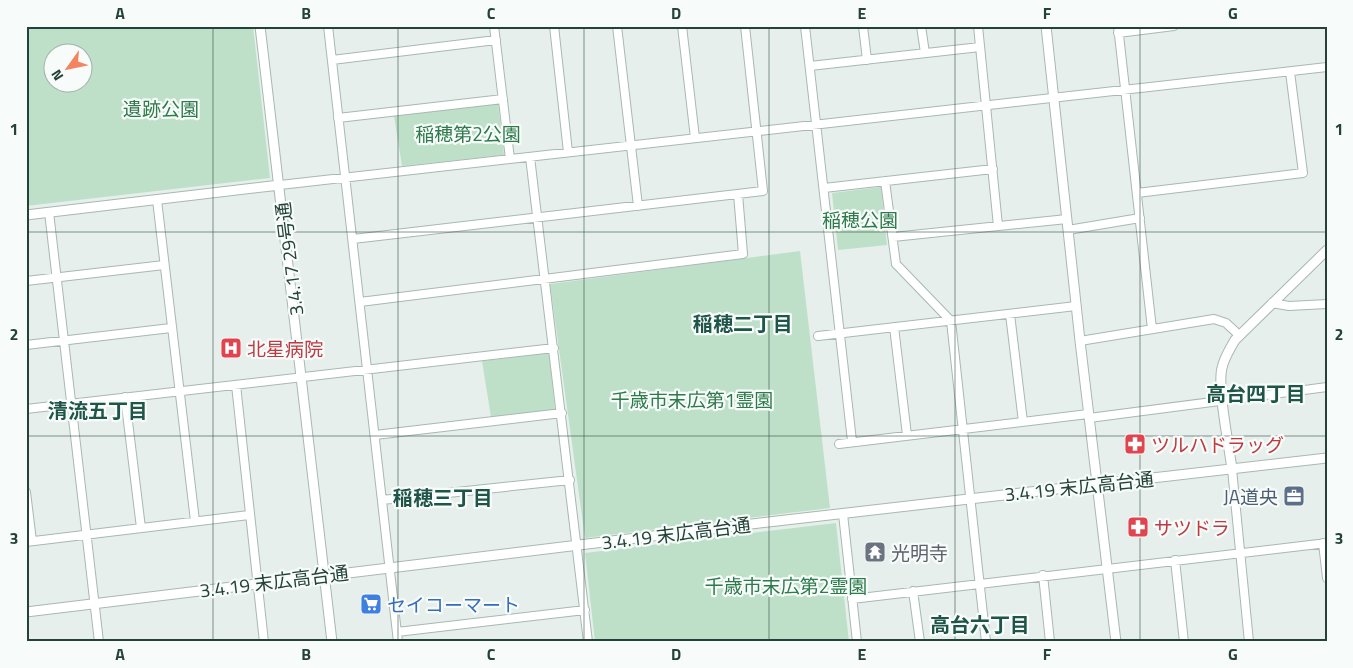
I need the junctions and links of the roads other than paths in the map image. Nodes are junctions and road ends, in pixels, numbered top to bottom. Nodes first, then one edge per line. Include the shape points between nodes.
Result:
1 (260, 26) edge
2 (328, 26) edge
3 (494, 26) edge
4 (554, 26) edge
5 (618, 26) edge
6 (682, 26) edge
7 (745, 26) edge
8 (805, 26) edge
9 (863, 26) edge
10 (921, 26) edge
11 (978, 26) edge
12 (1046, 26) edge
13 (1174, 26) edge
14 (1118, 30) edge
15 (496, 40) junction
16 (980, 46) junction
17 (925, 53) junction
18 (332, 60) junction
19 (867, 60) junction
20 (810, 66) junction
21 (1327, 67) edge
22 (1290, 72) junction
23 (1125, 91) junction
24 (503, 98) junction
25 (1053, 99) junction
26 (988, 106) junction
27 (338, 118) junction
28 (817, 125) junction
29 (758, 132) junction
30 (695, 138) junction
31 (632, 146) junction
32 (568, 152) junction
33 (530, 157) junction
34 (510, 159) junction
35 (993, 169) junction
36 (345, 177) junction
37 (885, 181) junction
38 (280, 185) junction
39 (824, 188) junction
40 (1137, 193) junction
41 (738, 194) junction
42 (157, 200) junction
43 (638, 206) junction
44 (49, 212) junction
45 (26, 215) edge
46 (538, 217) junction
47 (1140, 218) junction
48 (1067, 219) junction
49 (998, 226) junction
50 (1068, 230) junction
51 (893, 237) junction
52 (353, 239) junction
53 (1327, 250) edge
54 (164, 265) junction
55 (56, 277) junction
56 (26, 281) edge
57 (546, 281) junction
58 (360, 302) junction
59 (1272, 303) junction
60 (1327, 304) edge
61 (1076, 306) junction
62 (1010, 314) junction
63 (950, 321) junction
64 (894, 327) junction
65 (172, 328) junction
66 (1152, 329) junction
67 (840, 334) junction
68 (1239, 335) junction
69 (818, 336) dead end
70 (63, 341) junction
71 (1080, 341) junction
72 (26, 345) edge
73 (554, 348) junction
74 (368, 371) junction
75 (302, 377) junction
76 (236, 385) junction
77 (1327, 387) edge
78 (179, 391) junction
79 (125, 397) junction
80 (1224, 402) junction
81 (70, 404) junction
82 (26, 409) edge
83 (562, 413) junction
84 (1088, 416) junction
85 (1023, 422) junction
86 (963, 429) junction
87 (375, 435) junction
88 (907, 435) junction
89 (852, 441) junction
90 (839, 444) dead end
91 (1327, 458) edge
92 (1232, 469) junction
93 (570, 480) junction
94 (1097, 484) junction
95 (26, 492) edge
96 (970, 498) junction
97 (382, 500) junction
98 (843, 514) junction
99 (250, 515) junction
100 (195, 521) junction
101 (141, 528) junction
102 (87, 534) junction
103 (29, 541) edge
104 (1325, 543) edge
105 (578, 546) junction
106 (1240, 552) junction
107 (1175, 560) junction
108 (390, 568) junction
109 (1107, 568) junction
110 (1043, 575) junction
111 (325, 576) junction
112 (1327, 578) edge
113 (257, 582) junction
114 (979, 583) junction
115 (913, 591) junction
116 (852, 599) junction
117 (95, 603) junction
118 (585, 610) junction
119 (26, 612) edge
120 (397, 632) junction
121 (99, 642) edge
122 (264, 642) edge
123 (332, 642) edge
124 (398, 642) edge
125 (588, 642) edge
126 (857, 642) edge
127 (920, 642) edge
128 (986, 642) edge
129 (1050, 642) edge
130 (1116, 642) edge
131 (1184, 642) edge
132 (1249, 642) edge

1 - 38 street, 3.4.17 29号通
2 - 18 street
3 - 15 street
4 - 32 street
5 - 31 street
6 - 30 street
7 - 29 street
8 - 20 street
9 - 19 street
10 - 17 street
11 - 16 street
12 - 25 street
13 - 14 street
14 - 23 street
15 - 18 street
15 - 24 street
16 - 17 street
16 - 26 street
17 - 19 street
18 - 27 street
19 - 20 street
20 - 28 street
21 - 22 street
22 - 23 street
22 - 40 street via 1304,173
23 - 25 street
23 - 40 street
24 - 27 street
24 - 34 street
25 - 26 street
25 - 48 street
26 - 28 street
26 - 35 street
27 - 36 street
28 - 29 street
28 - 39 street
29 - 30 street
29 - 41 street via 763,192
30 - 31 street
31 - 32 street
31 - 43 street
32 - 33 street
33 - 34 street
33 - 46 street
34 - 36 street
35 - 37 street
35 - 49 street
36 - 38 street
36 - 52 street
37 - 39 street
37 - 51 street
38 - 42 street
38 - 75 street, 3.4.17 29号通
39 - 67 street
40 - 47 street
41 - 43 street
41 - 57 street via 743,254
42 - 44 street
42 - 54 street
43 - 46 street
44 - 45 street
44 - 55 street
46 - 52 street
46 - 57 street
47 - 50 street
47 - 66 street
48 - 49 street
48 - 50 street
49 - 51 street
50 - 61 street
51 - 63 street via 896,264
52 - 58 street
53 - 59 street
54 - 55 street
54 - 65 street
55 - 56 street
55 - 70 street
57 - 58 street
57 - 73 street
58 - 74 street
59 - 60 street via 1288,306
59 - 68 street
61 - 62 street
61 - 71 street
62 - 63 street
62 - 85 street
63 - 64 street
63 - 86 street
64 - 67 street
64 - 88 street
65 - 70 street
65 - 78 street
66 - 68 street via 1214,318 1226,323
66 - 71 street
67 - 69 street
67 - 89 street
68 - 80 street via 1221,370
70 - 72 street
70 - 81 street
71 - 84 street
73 - 74 street
73 - 83 street
74 - 75 street
74 - 87 street
75 - 76 street
75 - 111 street, 3.4.17 29号通
76 - 78 street
76 - 99 street
77 - 80 street
78 - 79 street
78 - 100 street
79 - 81 street
79 - 101 street
80 - 84 street
80 - 92 street
81 - 82 street
81 - 102 street
83 - 87 street
83 - 93 street
84 - 85 street
84 - 94 street
85 - 86 street
86 - 88 street
86 - 96 street
87 - 97 street
88 - 89 street
89 - 90 street
91 - 92 street, 3.4.19 末広高台通
92 - 94 street, 3.4.19 末広高台通
92 - 106 street
93 - 97 street
93 - 105 street
94 - 96 street, 3.4.19 末広高台通
94 - 109 street
95 - 103 street
96 - 98 street, 3.4.19 末広高台通
96 - 114 street
97 - 108 street
98 - 105 street, 3.4.19 末広高台通
98 - 116 street
99 - 100 street
99 - 113 street
100 - 101 street
101 - 102 street
102 - 103 street
102 - 117 street
104 - 106 street
104 - 112 street
105 - 108 street, 3.4.19 末広高台通
105 - 118 street
106 - 107 street
106 - 132 street
107 - 109 street
107 - 131 street
108 - 111 street, 3.4.19 末広高台通
108 - 120 street
109 - 110 street
109 - 130 street
110 - 114 street
110 - 129 street
111 - 113 street, 3.4.19 末広高台通
111 - 123 street, 3.4.17 29号通
113 - 117 street, 3.4.19 末広高台通
113 - 122 street
114 - 115 street
114 - 128 street
115 - 116 street
115 - 127 street
116 - 126 street
117 - 119 street, 3.4.19 末広高台通
117 - 121 street
118 - 120 street
118 - 125 street
120 - 124 street

